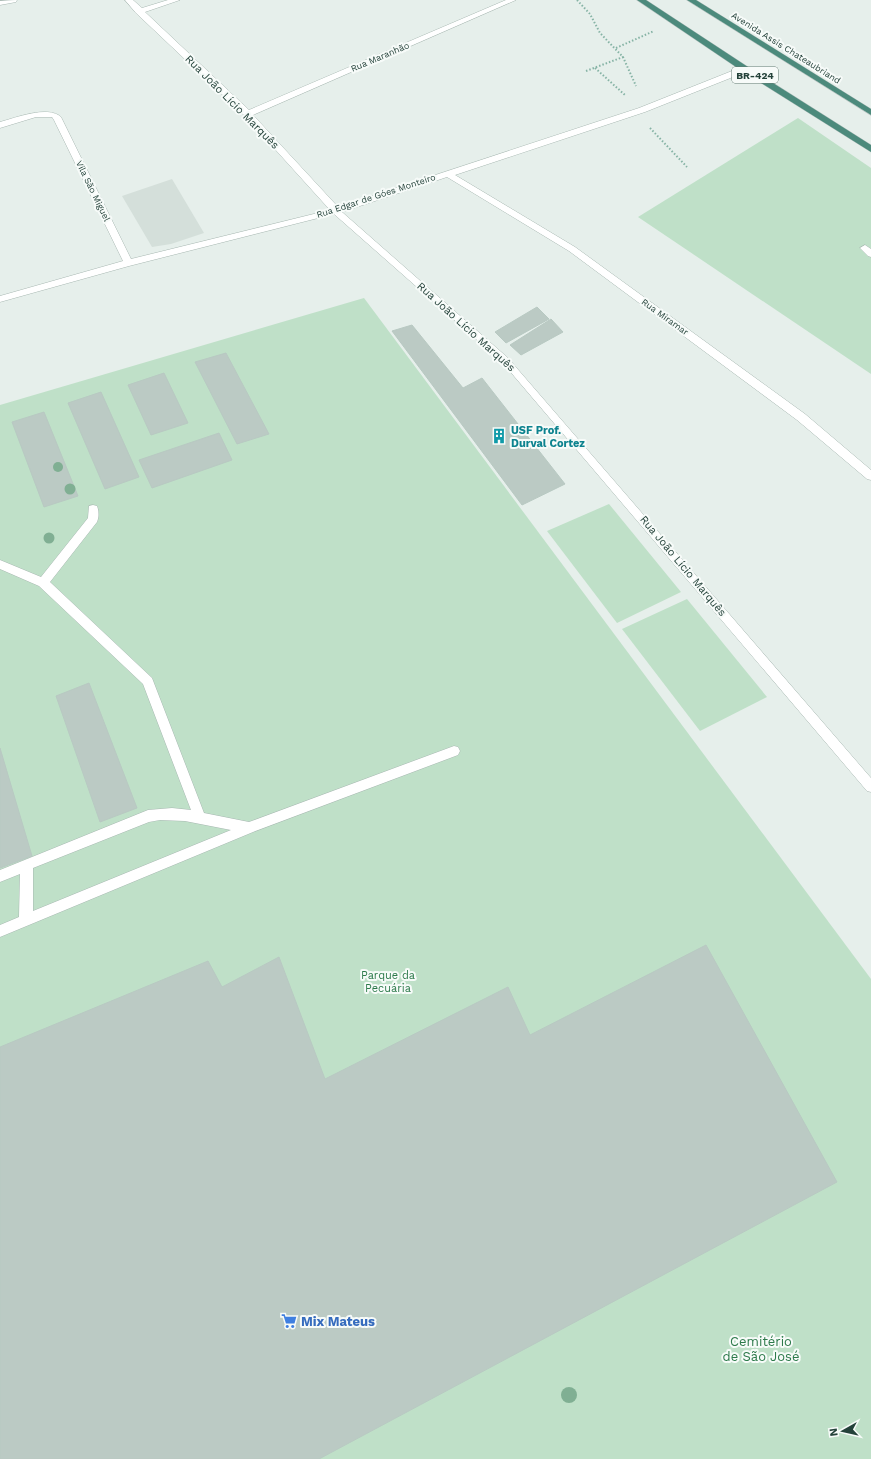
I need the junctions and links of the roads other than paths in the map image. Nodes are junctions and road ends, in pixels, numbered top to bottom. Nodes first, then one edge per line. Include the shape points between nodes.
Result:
1 (13, 0) edge
2 (129, 0) edge
3 (176, 0) edge
4 (512, 0) edge
5 (641, 0) edge
6 (691, 0) edge
7 (0, 3) edge
8 (138, 11) junction
9 (745, 69) junction
10 (871, 113) edge
11 (248, 114) junction
12 (0, 125) edge
13 (871, 149) edge
14 (447, 174) junction
15 (336, 211) junction
16 (128, 263) junction
17 (0, 299) edge
18 (871, 476) edge
19 (93, 509) dead end
20 (0, 564) edge
21 (43, 583) junction
22 (454, 751) dead end
23 (871, 787) edge
24 (200, 819) junction
25 (249, 828) junction
26 (27, 866) junction
27 (0, 876) edge
28 (26, 920) junction
29 (0, 930) edge

1 - 7 street
2 - 8 street, Rua João Lício Marquês
3 - 8 street
4 - 11 street, Rua Maranhão
5 - 9 highway, BR-424
6 - 10 highway, Avenida Assis Chateaubriand / BR-424
8 - 11 street, Rua João Lício Marquês
9 - 13 highway, BR-424
9 - 14 street, Rua Edgar de Góes Monteiro via 639,111
11 - 15 street, Rua João Lício Marquês
12 - 16 street, Vila São Miguel via 36,115 54,115 58,119
14 - 15 street, Rua Edgar de Góes Monteiro
14 - 18 street, Rua Miramar via 572,249 801,417
15 - 16 street, Rua Edgar de Góes Monteiro
15 - 23 street, Rua João Lício Marquês via 505,360
16 - 17 street, Rua Edgar de Góes Monteiro
19 - 21 street via 93,519
20 - 21 street
21 - 24 street via 148,681
22 - 25 street
24 - 25 street
24 - 26 street via 162,813 148,816
25 - 28 street
26 - 27 street
26 - 28 street
28 - 29 street

